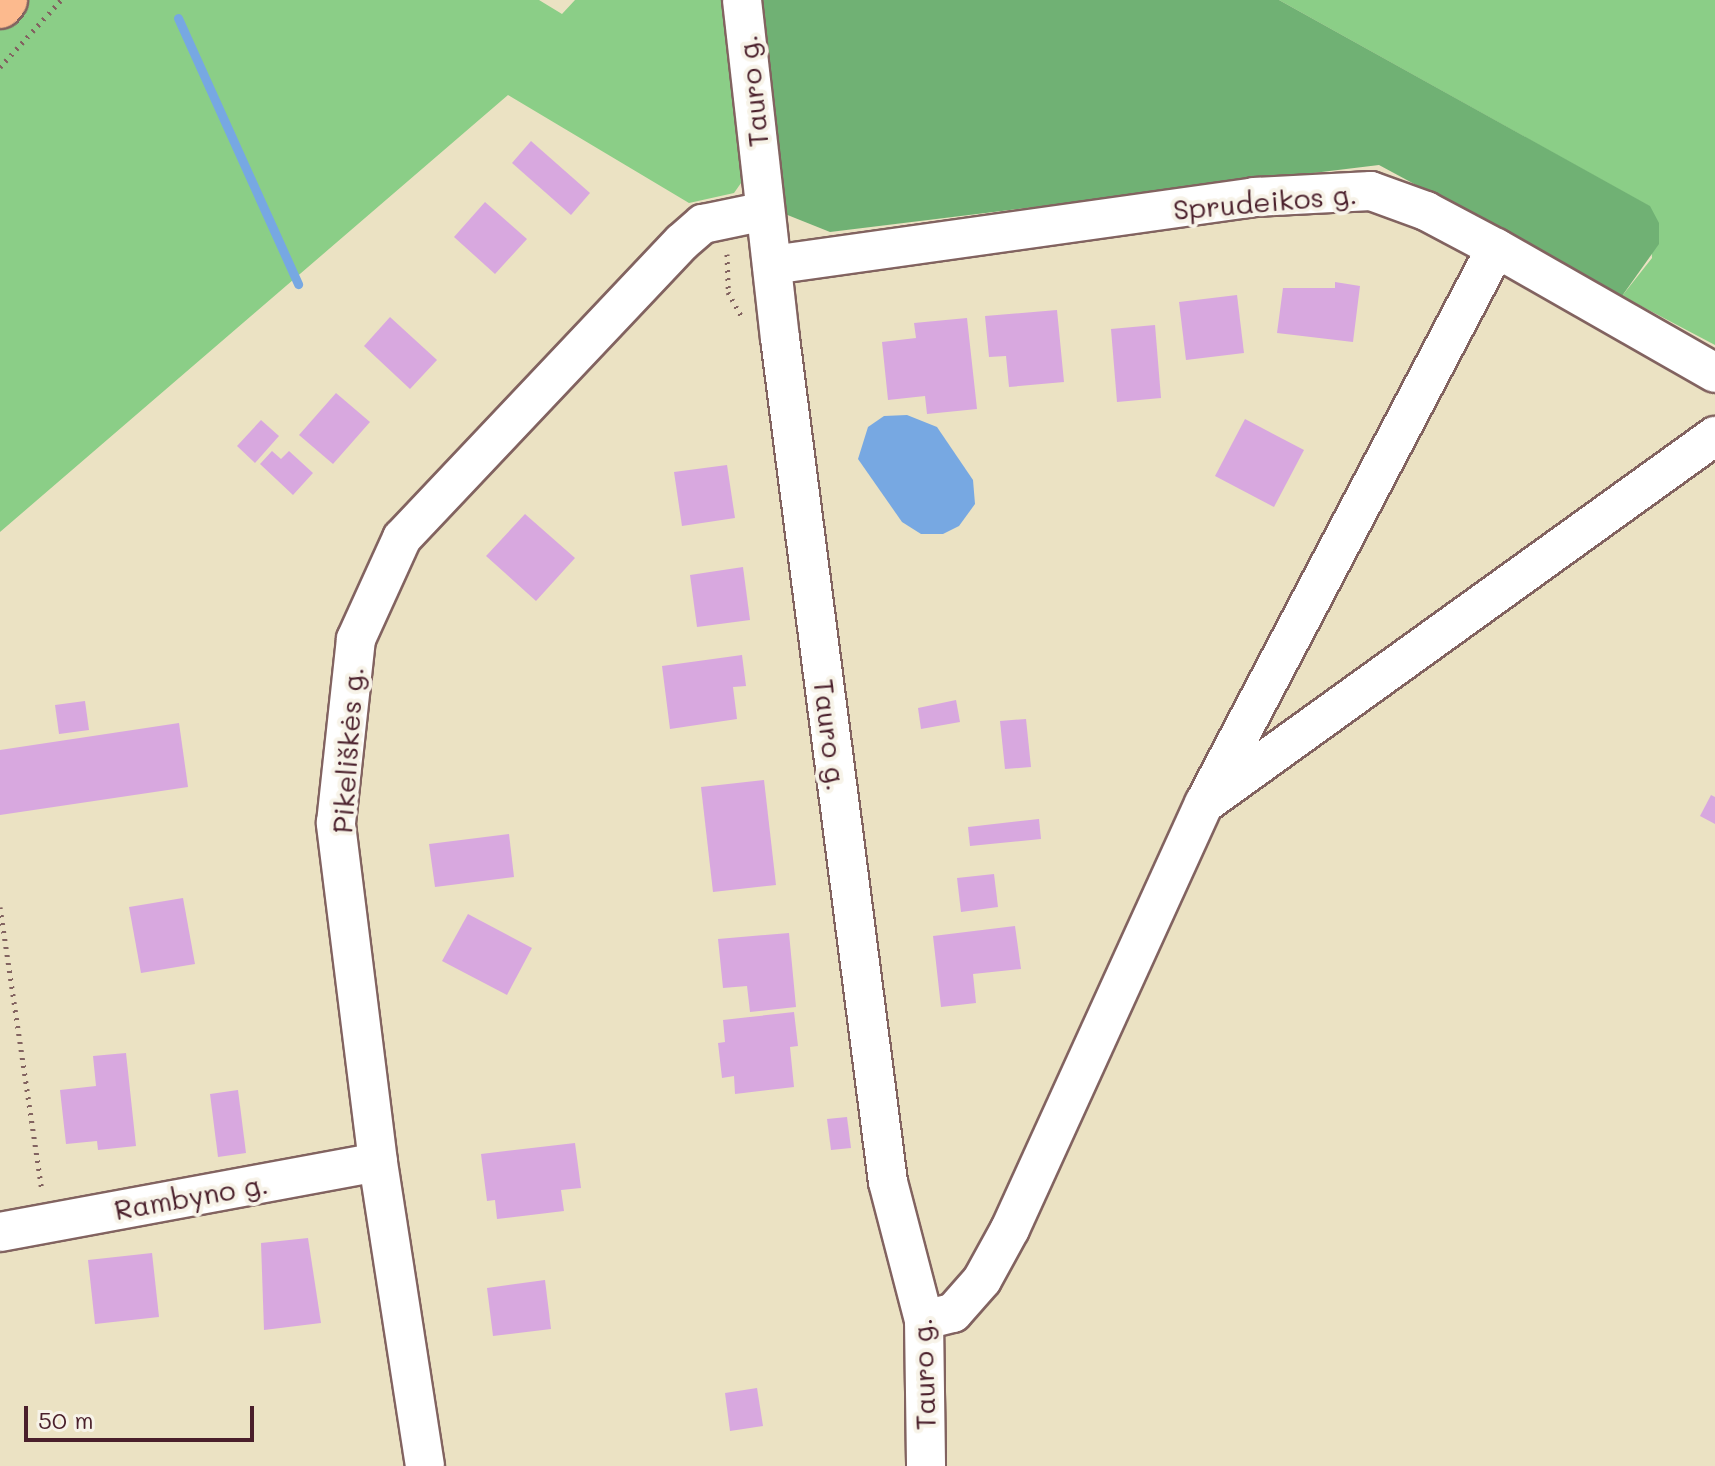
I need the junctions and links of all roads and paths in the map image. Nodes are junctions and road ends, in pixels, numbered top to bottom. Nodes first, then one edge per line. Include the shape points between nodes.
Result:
1 (5, 0) edge
2 (61, 0) edge
3 (742, 0) edge
4 (0, 6) edge
5 (0, 67) edge
6 (765, 211) junction
7 (1496, 248) junction
8 (772, 265) junction
9 (1715, 373) edge
10 (1715, 436) edge
11 (1204, 804) junction
12 (0, 907) edge
13 (378, 1162) junction
14 (48, 1223) junction
15 (2, 1232) edge
16 (924, 1320) junction
17 (425, 1466) edge
18 (926, 1466) edge

1 - 4 main road
2 - 5 path
3 - 6 street, Tauro g.
6 - 8 street, Tauro g.
6 - 13 street, Pikeliškės g. via 703,224 682,242 402,538 356,639 336,823
7 - 8 street, Sprudeikos g. via 1426,211 1371,191 1254,197
7 - 9 street, Sprudeikos g.
7 - 11 street
8 - 16 street, Tauro g. via 888,1182
10 - 11 street
11 - 16 street via 1010,1229 982,1280 953,1313
12 - 14 path
13 - 14 street, Rambyno g.
13 - 17 street, Pikeliškės g.
14 - 15 street, Rambyno g.
16 - 18 street, Tauro g.

